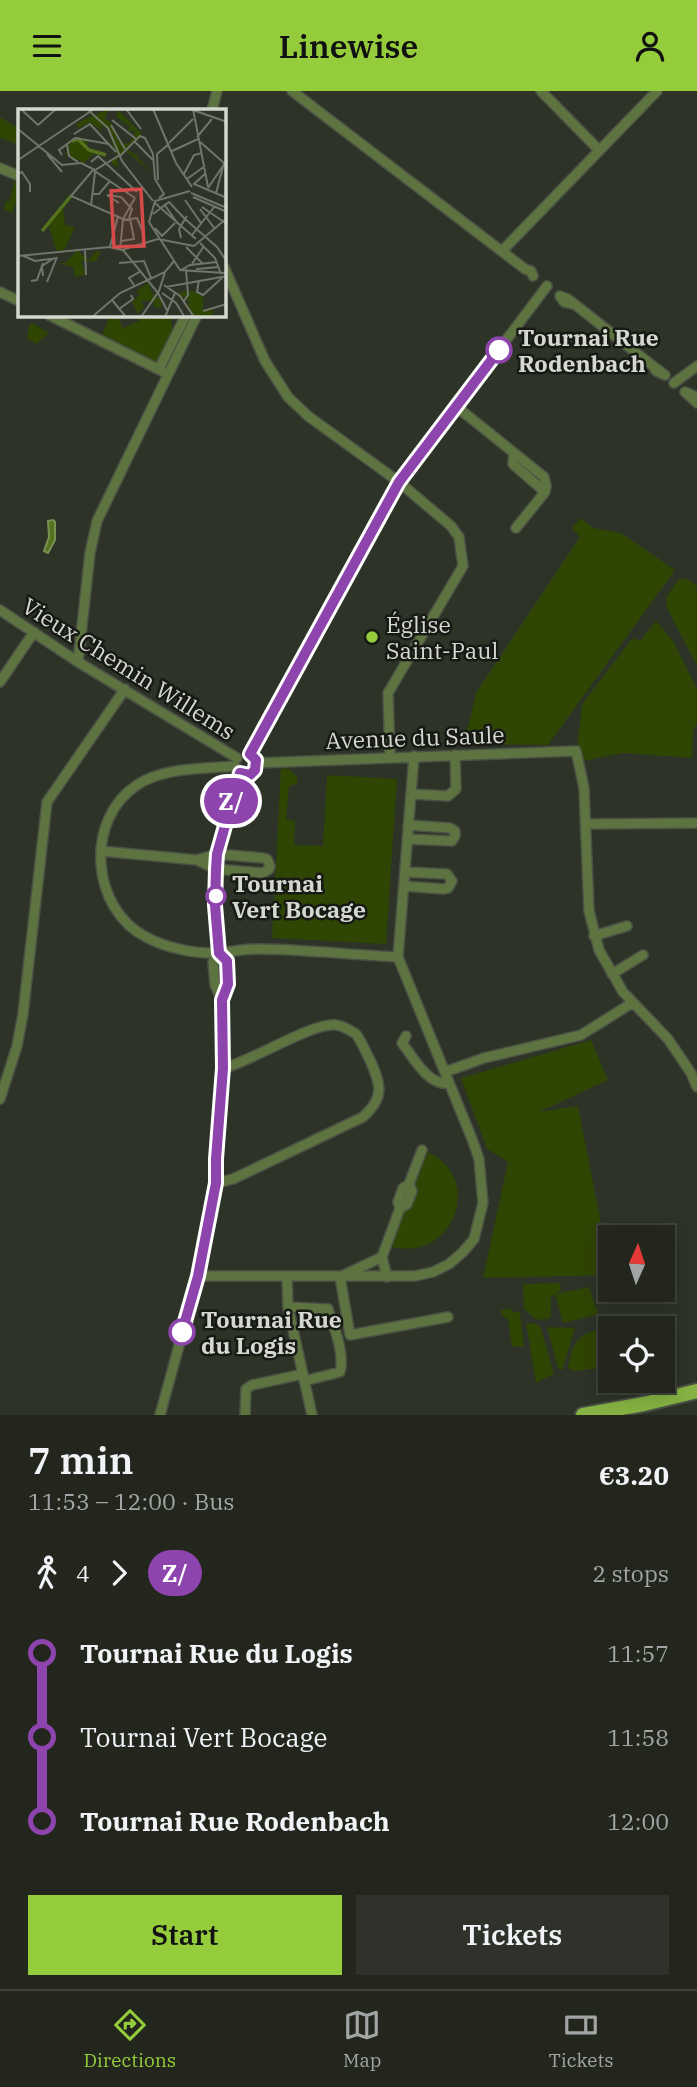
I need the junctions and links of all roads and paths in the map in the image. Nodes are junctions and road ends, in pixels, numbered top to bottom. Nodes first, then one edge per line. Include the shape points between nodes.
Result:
1 (218, 91) edge
2 (292, 91) edge
3 (541, 91) edge
4 (657, 91) edge
5 (212, 109) edge
6 (599, 150) junction
7 (0, 168) edge
8 (18, 176) edge
9 (502, 251) junction
10 (226, 272) edge
11 (547, 286) junction
12 (0, 292) edge
13 (18, 300) edge
14 (53, 317) edge
15 (185, 317) edge
16 (196, 317) edge
17 (697, 366) edge
18 (164, 372) junction
19 (674, 383) junction
20 (685, 392) junction
21 (697, 397) edge
22 (697, 403) edge
23 (457, 407) junction
24 (399, 482) junction
25 (516, 528) dead end
26 (0, 610) edge
27 (34, 632) junction
28 (78, 662) junction
29 (0, 682) edge
30 (125, 689) junction
31 (250, 754) junction
32 (455, 755) junction
33 (414, 756) junction
34 (390, 757) junction
35 (257, 764) junction
36 (237, 766) junction
37 (411, 794) junction
38 (697, 823) edge
39 (587, 824) junction
40 (408, 825) junction
41 (407, 839) junction
42 (101, 851) junction
43 (217, 854) junction
44 (197, 860) junction
45 (216, 869) junction
46 (405, 871) junction
47 (404, 886) junction
48 (627, 926) dead end
49 (594, 936) junction
50 (219, 953) junction
51 (643, 955) dead end
52 (398, 957) junction
53 (612, 974) junction
54 (632, 1003) junction
55 (406, 1037) dead end
56 (223, 1068) junction
57 (445, 1072) junction
58 (449, 1083) junction
59 (697, 1087) edge
60 (0, 1099) edge
61 (422, 1150) dead end
62 (216, 1183) junction
63 (382, 1257) junction
64 (198, 1276) junction
65 (287, 1276) junction
66 (340, 1277) junction
67 (387, 1277) junction
68 (288, 1307) junction
69 (448, 1317) dead end
70 (303, 1378) junction
71 (697, 1391) edge
72 (160, 1415) edge
73 (245, 1415) edge
74 (312, 1415) edge
75 (583, 1415) edge

1 - 5 street
2 - 9 street
3 - 6 street
4 - 6 street
6 - 9 street
7 - 8 street
9 - 11 street
10 - 24 street via 265,361 288,397
11 - 19 street
11 - 23 street
12 - 13 street
14 - 18 street
15 - 18 street
16 - 18 street
17 - 19 street
18 - 28 street via 95,527
19 - 20 street
20 - 21 street
20 - 22 street
23 - 24 street
23 - 25 street via 514,453 513,464 545,492
24 - 31 street
24 - 34 street via 451,526 459,537 463,566 388,692
26 - 27 street, Vieux Chemin Willems
27 - 28 street, Vieux Chemin Willems
27 - 29 street
28 - 30 street, Vieux Chemin Willems
30 - 36 street, Vieux Chemin Willems
30 - 60 street via 47,802 23,1014
31 - 35 street
31 - 36 street via 243,754
32 - 33 street, Avenue du Saule
32 - 37 street via 456,789 448,796
32 - 39 street, Avenue du Saule via 576,751
33 - 34 street, Avenue du Saule
33 - 37 street
34 - 35 street, Avenue du Saule
35 - 36 street via 250,775
36 - 42 street via 174,771 137,785 110,814
36 - 43 street
37 - 40 street
38 - 39 street
39 - 49 street
40 - 41 street
40 - 41 street via 450,828 455,837 452,841
41 - 46 street
42 - 44 street
42 - 50 street via 107,894 129,926 164,945
43 - 44 street
43 - 45 street
43 - 45 street via 263,858 270,866 263,873
44 - 45 street
45 - 50 street
46 - 47 street
46 - 47 street via 447,874 452,881 443,889
47 - 52 street
48 - 49 street
49 - 53 street
50 - 52 street via 253,949
50 - 56 street via 213,962 222,1000
51 - 53 street
52 - 57 street
53 - 54 street
54 - 57 street via 581,1035
54 - 59 street via 668,1039
55 - 58 street via 402,1043 433,1081
56 - 62 street
56 - 62 street via 319,1027 336,1025 356,1034 380,1086 372,1109 363,1117
57 - 58 street
58 - 67 street via 479,1159 483,1203 474,1238 449,1264 433,1272
61 - 63 street via 409,1184 403,1188
62 - 64 street
63 - 66 street
63 - 67 street
64 - 65 street
64 - 72 street
65 - 66 street
65 - 68 street
66 - 67 street
66 - 69 street via 350,1335
68 - 70 street
68 - 70 street via 328,1309 335,1330 340,1373
70 - 73 street via 252,1385 246,1389
70 - 74 street
71 - 75 main road

